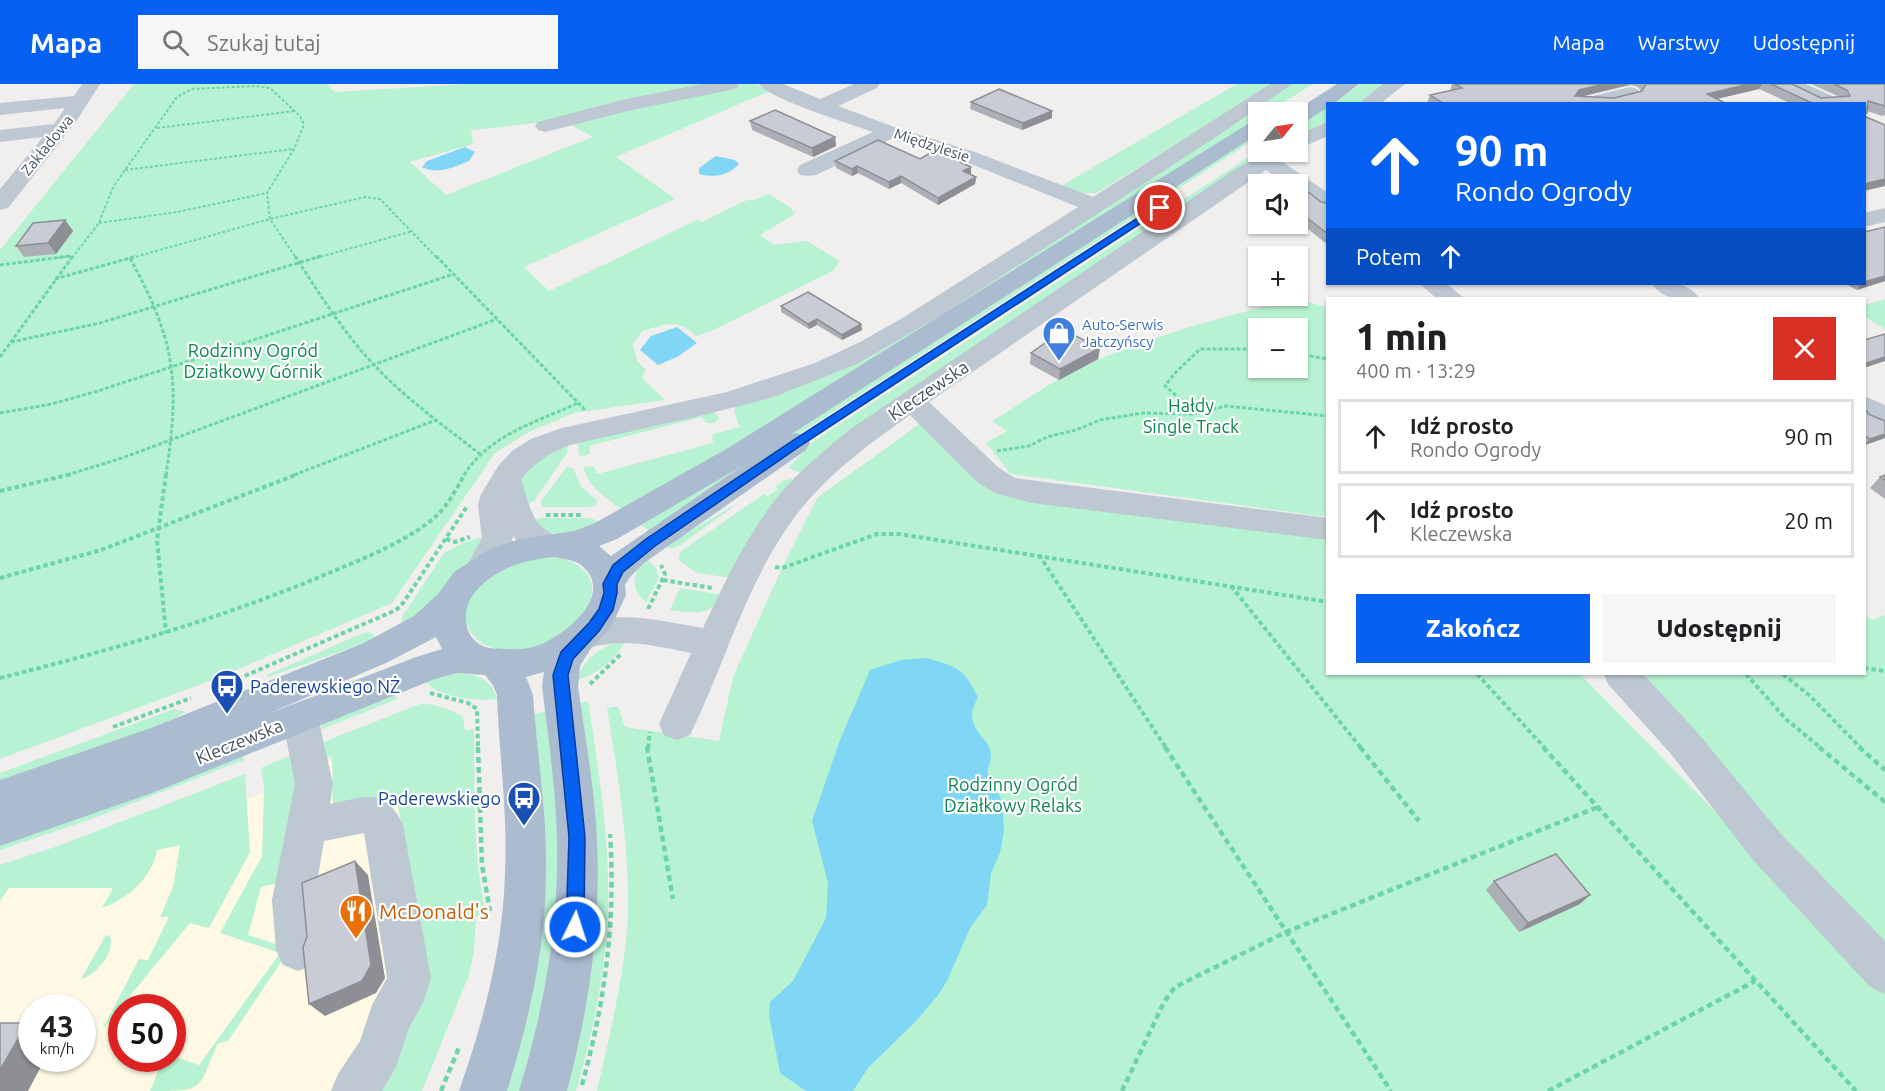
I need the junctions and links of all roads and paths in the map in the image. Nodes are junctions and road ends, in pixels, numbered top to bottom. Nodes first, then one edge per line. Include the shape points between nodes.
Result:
1 (730, 84) edge
2 (768, 84) edge
3 (870, 84) edge
4 (1283, 84) edge
5 (1324, 84) edge
6 (1350, 84) edge
7 (1396, 84) edge
8 (1791, 84) edge
9 (1622, 88) edge
10 (86, 92) edge
11 (1833, 95) edge
12 (1295, 102) edge
13 (1370, 102) edge
14 (1588, 102) edge
15 (1647, 102) edge
16 (821, 106) junction
17 (0, 109) edge
18 (295, 111) junction
19 (1308, 111) edge
20 (545, 126) dead end
21 (156, 128) junction
22 (60, 129) junction
23 (1326, 129) edge
24 (890, 132) junction
25 (1248, 132) edge
26 (0, 136) edge
27 (1308, 138) edge
28 (294, 148) junction
29 (1253, 162) edge
30 (1255, 162) edge
31 (1280, 162) edge
32 (125, 170) junction
33 (808, 170) dead end
34 (267, 193) junction
35 (1326, 202) edge
36 (0, 203) edge
37 (1095, 206) junction
38 (270, 219) junction
39 (99, 223) junction
40 (413, 231) junction
41 (72, 256) junction
42 (130, 258) junction
43 (299, 264) junction
44 (0, 265) edge
45 (454, 274) junction
46 (55, 279) junction
47 (1433, 285) edge
48 (1666, 285) edge
49 (1451, 297) edge
50 (1686, 297) edge
51 (156, 307) junction
52 (333, 314) junction
53 (497, 319) junction
54 (11, 342) junction
55 (1248, 350) edge
56 (1308, 356) edge
57 (0, 357) edge
58 (1326, 359) edge
59 (374, 364) junction
60 (173, 367) junction
61 (912, 401) junction
62 (578, 403) dead end
63 (1866, 406) edge
64 (0, 413) edge
65 (1192, 414) junction
66 (1326, 416) edge
67 (1885, 418) edge
68 (436, 420) junction
69 (172, 438) junction
70 (480, 454) dead end
71 (969, 456) junction
72 (506, 480) junction
73 (0, 491) edge
74 (470, 501) dead end
75 (428, 523) dead end
76 (158, 529) junction
77 (1326, 529) edge
78 (551, 545) junction
79 (1039, 555) junction
80 (751, 563) junction
81 (482, 567) junction
82 (0, 578) edge
83 (663, 580) dead end
84 (1231, 585) junction
85 (610, 588) junction
86 (736, 592) junction
87 (453, 600) junction
88 (1326, 602) edge
89 (166, 633) junction
90 (718, 635) junction
91 (582, 639) junction
92 (487, 661) junction
93 (1866, 668) edge
94 (1885, 671) edge
95 (1478, 675) edge
96 (1622, 675) edge
97 (1747, 675) edge
98 (1784, 675) edge
99 (0, 678) edge
100 (227, 683) dead end
101 (196, 697) dead end
102 (300, 717) junction
103 (677, 724) joint
104 (106, 729) dead end
105 (1885, 770) edge
106 (0, 797) edge
107 (1885, 802) edge
108 (1598, 807) junction
109 (1419, 821) dead end
110 (306, 827) junction
111 (0, 828) edge
112 (673, 899) dead end
113 (1286, 932) junction
114 (298, 950) dead end
115 (1885, 972) edge
116 (1755, 981) junction
117 (388, 1021) junction
118 (330, 1091) edge
119 (355, 1091) edge
120 (483, 1091) edge
121 (543, 1091) edge
122 (1122, 1091) edge
123 (1391, 1091) edge
124 (1548, 1091) edge
125 (1856, 1091) edge

1 - 20 street
2 - 16 street, Międzylesie
3 - 16 street
4 - 37 street
5 - 12 main road
6 - 19 main road
7 - 13 street
8 - 11 street via 1809,92
9 - 14 street
9 - 15 street
10 - 17 street
10 - 22 street, Zakładowa
16 - 24 street, Międzylesie
18 - 21 path
18 - 21 path via 270,88 192,89 177,97
18 - 28 path via 304,125
21 - 32 path
22 - 26 street
22 - 36 street, Zakładowa
23 - 27 street
24 - 33 street
24 - 37 street, Międzylesie via 968,156
25 - 78 main road via 738,454 606,531 577,542
28 - 32 path
28 - 34 path
29 - 85 main road, Kleczewska via 799,441 625,561 612,576
30 - 61 street, Kleczewska
31 - 35 street
32 - 39 path via 105,203
34 - 38 path
34 - 39 path
37 - 72 street via 892,334 838,363 749,394 555,440 522,458
38 - 40 path via 374,197 386,202
38 - 42 path
38 - 43 path
39 - 41 path
40 - 43 path
40 - 45 path
41 - 44 path
41 - 46 path
42 - 46 path
42 - 51 path
43 - 51 path
43 - 52 path
45 - 52 path
45 - 53 path
46 - 54 path
47 - 49 street
48 - 50 street
51 - 54 path via 75,330
51 - 60 path
52 - 59 path
52 - 60 path
53 - 59 path
53 - 62 path
54 - 57 path
55 - 65 path via 1200,349 1166,382 1165,386
56 - 58 path
59 - 68 path
59 - 69 path
60 - 64 path via 74,398
60 - 69 path
61 - 71 street
61 - 80 street, Kleczewska via 859,437 816,474 782,513
63 - 67 street
65 - 66 path via 1226,406
65 - 71 path via 1111,417 1029,446
68 - 70 path
68 - 76 path
69 - 73 path via 68,475
69 - 76 path
71 - 77 street via 1006,486 1032,492
72 - 78 street via 522,527 535,540
72 - 81 street via 493,500 497,544
74 - 100 path via 396,610
75 - 89 path via 380,551 296,588
76 - 82 path via 101,550
76 - 89 path
78 - 81 main road via 520,549
78 - 85 main road via 578,549 597,559 608,574
79 - 80 path via 934,538 877,534 782,568
79 - 84 path
79 - 113 path
80 - 86 street, Kleczewska
81 - 87 main road
83 - 86 path
84 - 88 path
84 - 109 path
85 - 90 street via 621,604
85 - 91 main road via 606,610
86 - 90 street, Kleczewska
87 - 92 main road via 450,631 460,648
87 - 106 main road, Kleczewska via 435,621 412,635 284,691 177,736
89 - 99 path
90 - 91 street via 611,628
90 - 103 street, Kleczewska
91 - 92 main road via 561,652 528,663
91 - 121 main road via 562,664 560,686 577,837 575,927 566,998
92 - 102 main road, Kleczewska via 447,661
92 - 120 main road via 508,677 515,695 526,872 515,977
93 - 94 path
95 - 108 path
96 - 115 street via 1684,743 1767,847
97 - 107 path via 1787,720
98 - 105 path via 1819,702 1867,756
101 - 104 path
102 - 110 street via 314,784
102 - 111 main road, Kleczewska via 138,781
103 - 112 path via 651,727 647,745
108 - 113 path
108 - 116 path
110 - 114 street via 293,900
110 - 117 street via 369,814 380,819 409,978
113 - 122 path via 1175,987
113 - 123 path
116 - 124 path
116 - 125 path
117 - 118 street via 360,1044
117 - 119 street via 380,1051

